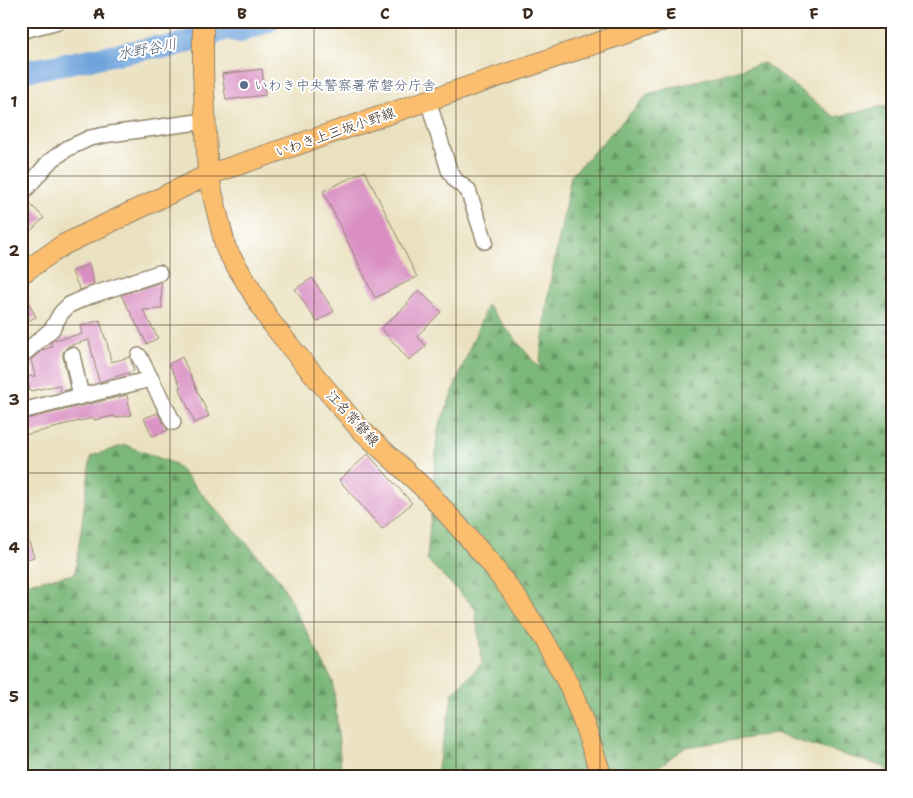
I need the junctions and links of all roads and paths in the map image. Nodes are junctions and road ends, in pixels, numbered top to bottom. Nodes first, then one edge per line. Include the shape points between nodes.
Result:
1 (58, 21) edge
2 (203, 21) edge
3 (662, 21) edge
4 (21, 31) edge
5 (428, 100) junction
6 (205, 121) junction
7 (208, 175) junction
8 (21, 195) edge
9 (485, 241) dead end
10 (25, 266) edge
11 (159, 273) dead end
12 (72, 355) dead end
13 (21, 356) edge
14 (139, 356) dead end
15 (151, 379) junction
16 (81, 396) junction
17 (21, 411) edge
18 (173, 422) dead end
19 (602, 777) edge

1 - 4 street
2 - 6 main road, 江名常磐線
3 - 5 main road, いわき上三坂小野線
5 - 7 main road, いわき上三坂小野線
5 - 9 street via 449,170 456,181 468,190
6 - 7 main road, 江名常磐線
6 - 8 street via 90,138 49,162
7 - 10 main road, いわき上三坂小野線
7 - 19 main road, 江名常磐線 via 226,249 270,321 359,428 428,492 488,560 518,600 570,687
11 - 13 street via 69,305 52,329
12 - 16 street
14 - 15 street
15 - 16 street
15 - 18 street
16 - 17 street

